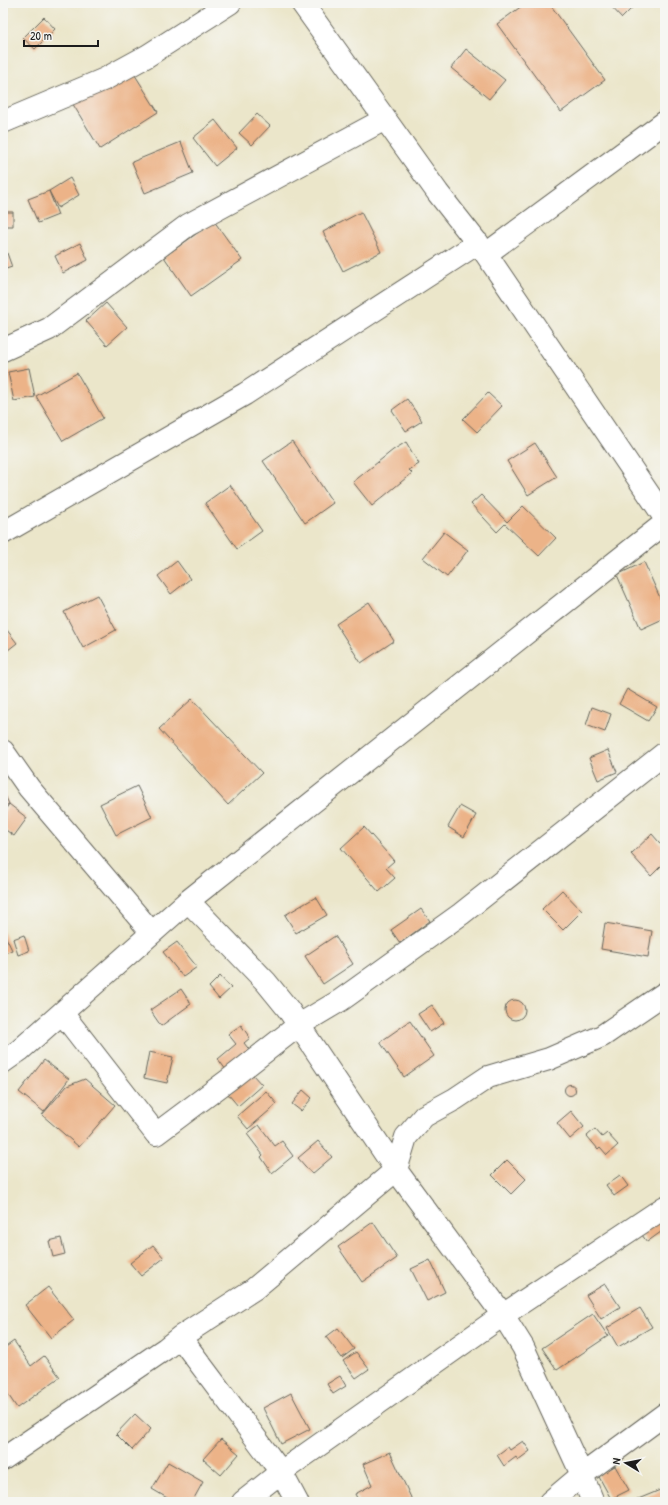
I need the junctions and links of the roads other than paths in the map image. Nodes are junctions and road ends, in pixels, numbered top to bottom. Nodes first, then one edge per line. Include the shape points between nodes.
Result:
1 (230, 3) edge
2 (302, 3) edge
3 (385, 119) junction
4 (3, 122) edge
5 (665, 122) edge
6 (482, 248) junction
7 (3, 350) edge
8 (665, 518) edge
9 (665, 524) edge
10 (3, 533) edge
11 (3, 751) edge
12 (665, 754) edge
13 (188, 901) junction
14 (152, 933) junction
15 (665, 993) edge
16 (62, 1013) junction
17 (299, 1025) junction
18 (3, 1062) edge
19 (396, 1170) junction
20 (665, 1207) edge
21 (503, 1315) junction
22 (180, 1337) junction
23 (665, 1414) edge
24 (3, 1459) edge
25 (281, 1472) junction
26 (582, 1475) junction
27 (243, 1502) edge
28 (297, 1502) edge
29 (550, 1502) edge
30 (593, 1502) edge

1 - 4 street via 147,56 105,79
2 - 3 street
3 - 6 street via 438,193
3 - 7 street via 188,225 49,329
5 - 6 street
6 - 8 street
6 - 10 street via 245,394
9 - 13 street
11 - 14 street via 29,788
12 - 17 street via 461,914 341,1000
13 - 14 street
13 - 17 street via 266,982
14 - 16 street
15 - 19 street via 602,1036 549,1059 488,1077 424,1116 406,1137
16 - 17 street via 156,1134
16 - 18 street
17 - 19 street
19 - 21 street
19 - 22 street via 254,1289
20 - 21 street
21 - 25 street
21 - 26 street via 523,1347
22 - 24 street
22 - 25 street
23 - 26 street
25 - 27 street
25 - 28 street
26 - 29 street
26 - 30 street

